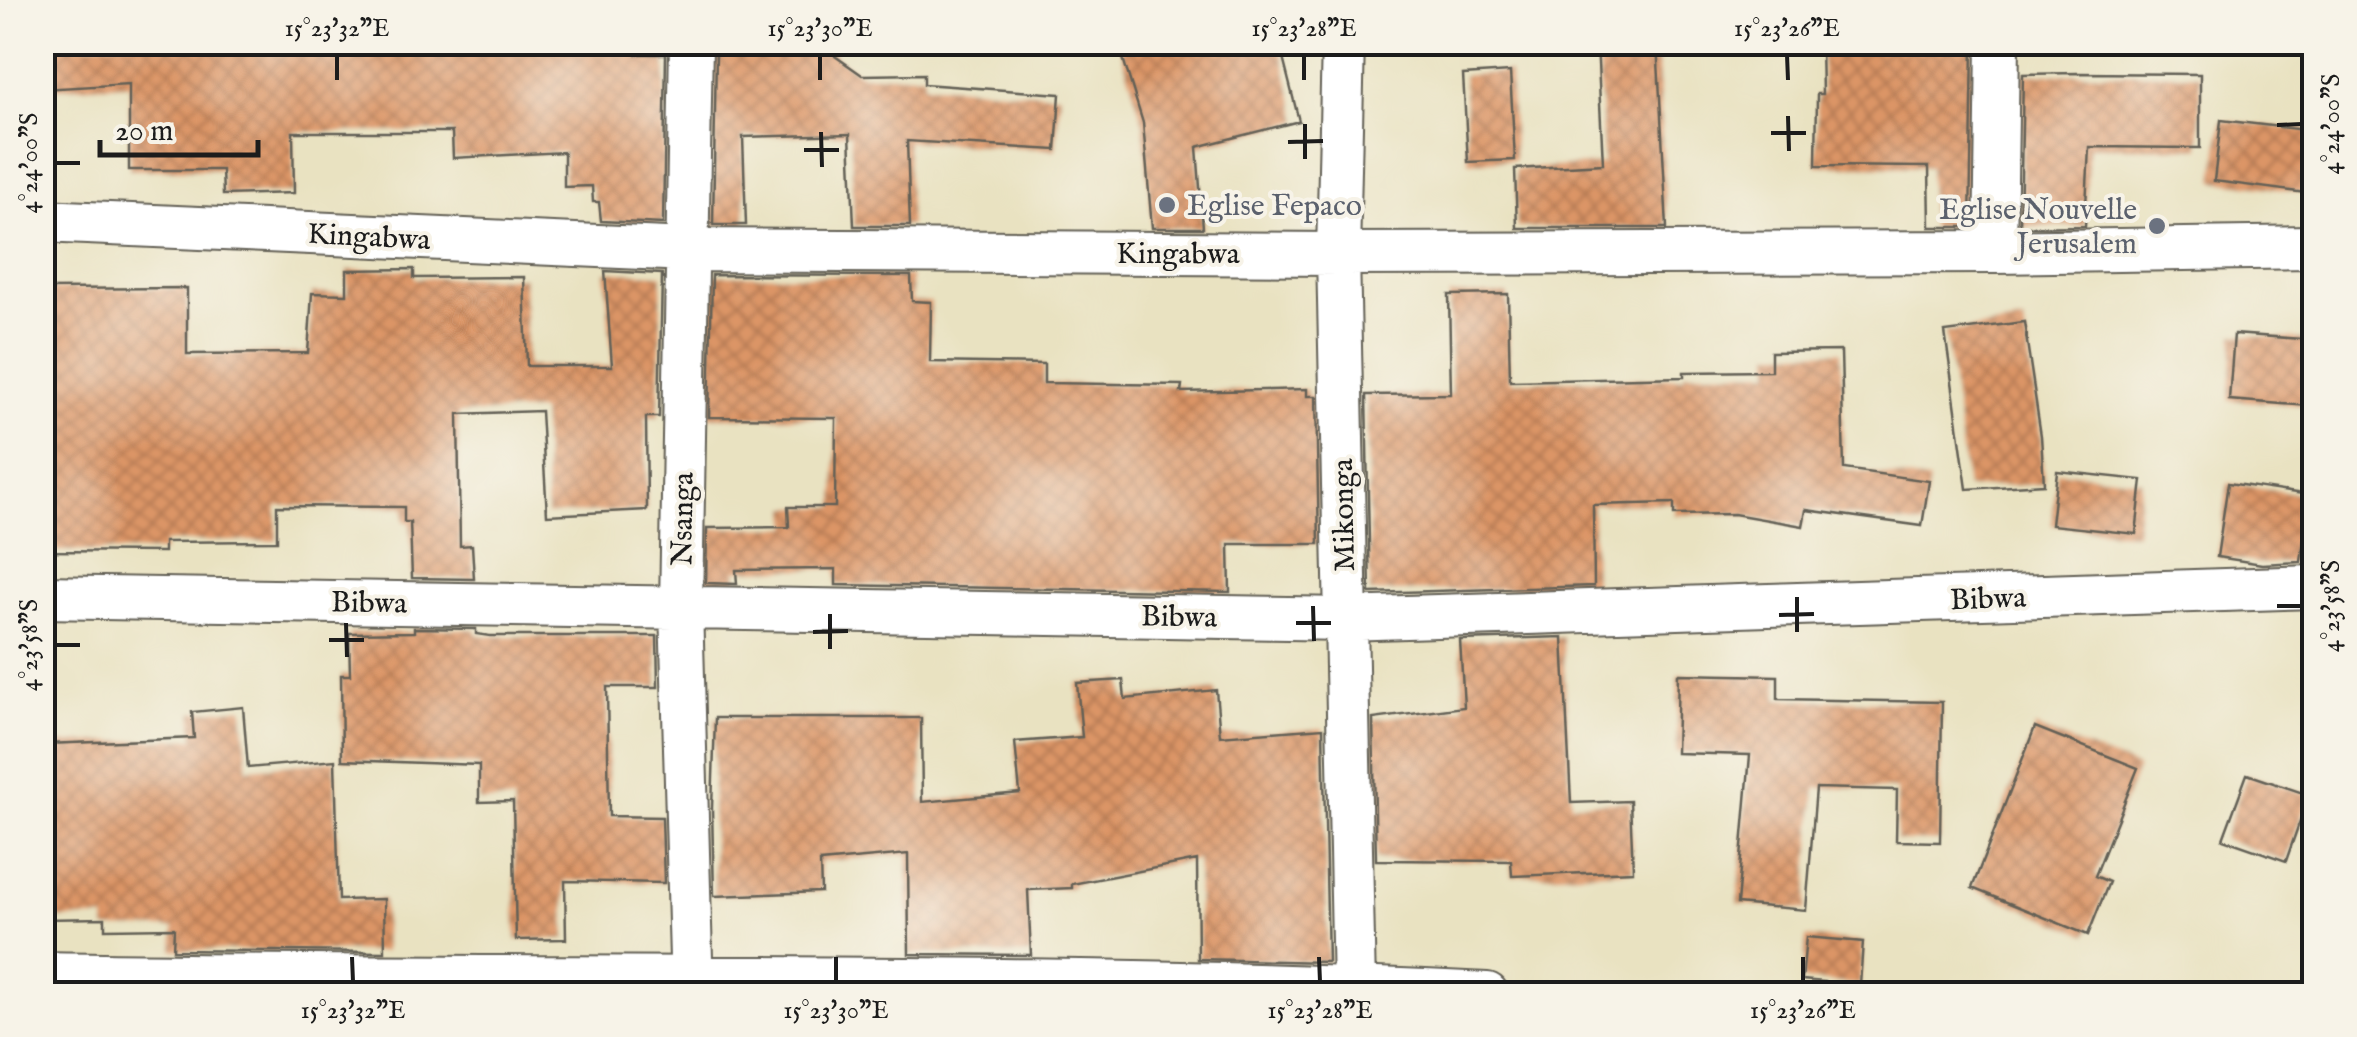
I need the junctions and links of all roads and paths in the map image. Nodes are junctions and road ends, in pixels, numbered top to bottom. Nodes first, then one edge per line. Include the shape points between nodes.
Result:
1 (692, 42) edge
2 (1343, 42) edge
3 (1998, 42) edge
4 (42, 221) edge
5 (2314, 247) edge
6 (688, 250) junction
7 (1995, 252) junction
8 (1338, 254) junction
9 (2314, 588) edge
10 (42, 597) edge
11 (680, 607) junction
12 (1345, 618) junction
13 (42, 973) edge
14 (692, 986) edge
15 (1354, 988) junction
16 (1487, 994) edge

1 - 6 street, Nsanga
2 - 8 street, Mikonga
3 - 7 street
4 - 6 street, Kingabwa
5 - 7 street, Kingabwa
6 - 8 street, Kingabwa
6 - 11 street, Nsanga
7 - 8 street, Kingabwa
8 - 12 street, Mikonga
9 - 12 street, Bibwa
10 - 11 street, Bibwa
11 - 12 street, Bibwa
11 - 14 street, Nsanga
12 - 15 street, Mikonga
13 - 14 street
14 - 15 street
15 - 16 street

